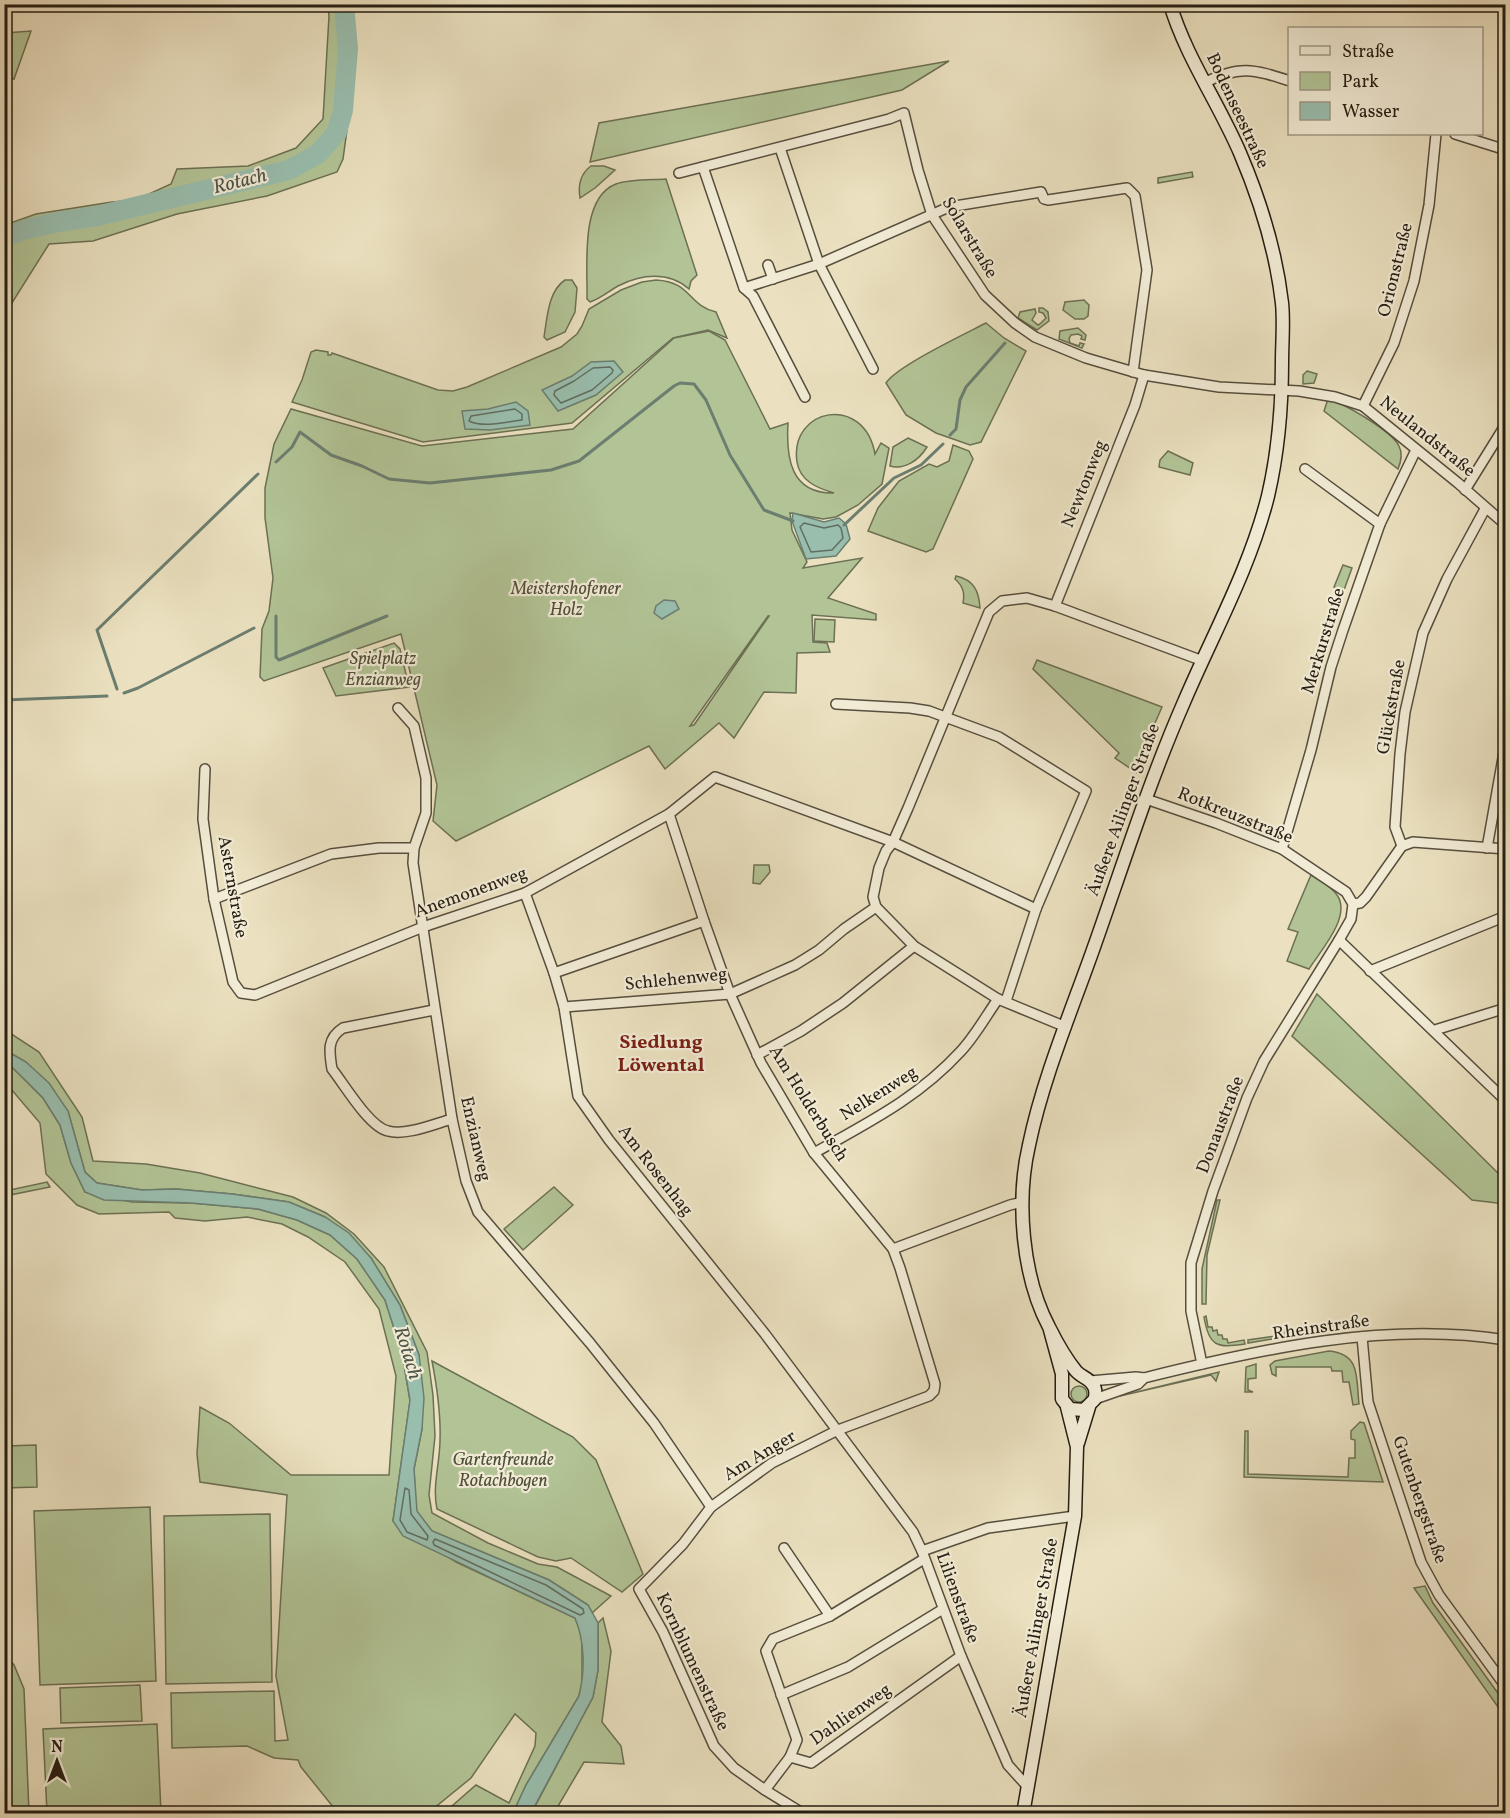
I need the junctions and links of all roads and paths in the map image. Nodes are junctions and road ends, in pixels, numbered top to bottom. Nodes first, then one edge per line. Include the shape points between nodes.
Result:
1 (1170, 4) edge
2 (1288, 80) edge
3 (1204, 83) junction
4 (1436, 135) edge
5 (1458, 135) edge
6 (780, 147) junction
7 (1506, 150) edge
8 (703, 167) junction
9 (679, 173) dead end
10 (932, 215) junction
11 (819, 264) junction
12 (768, 265) dead end
13 (773, 279) junction
14 (744, 288) junction
15 (1282, 304) joint
16 (873, 369) dead end
17 (1133, 372) junction
18 (1144, 375) junction
19 (1281, 390) junction
20 (805, 397) dead end
21 (1363, 406) junction
22 (1506, 424) edge
23 (1416, 450) junction
24 (1305, 469) dead end
25 (1465, 490) junction
26 (1485, 509) junction
27 (1380, 524) junction
28 (1506, 525) edge
29 (1055, 606) junction
30 (1203, 661) junction
31 (836, 704) dead end
32 (398, 708) dead end
33 (945, 717) junction
34 (1506, 741) edge
35 (205, 769) dead end
36 (1146, 799) junction
37 (669, 814) junction
38 (893, 842) junction
39 (1402, 846) junction
40 (414, 848) junction
41 (1487, 848) junction
42 (1282, 849) junction
43 (1506, 849) edge
44 (525, 893) junction
45 (214, 898) junction
46 (1353, 904) junction
47 (876, 908) junction
48 (1036, 909) junction
49 (1506, 916) edge
50 (704, 921) junction
51 (423, 927) junction
52 (1339, 940) junction
53 (914, 946) junction
54 (1370, 971) junction
55 (554, 973) junction
56 (730, 994) junction
57 (255, 995) joint
58 (1002, 1000) junction
59 (564, 1007) junction
60 (1506, 1008) edge
61 (434, 1010) junction
62 (1066, 1027) junction
63 (1435, 1030) junction
64 (757, 1055) junction
65 (1506, 1101) edge
66 (452, 1119) junction
67 (814, 1153) junction
68 (1023, 1202) junction
69 (893, 1249) junction
70 (1050, 1330) junction
71 (1362, 1337) junction
72 (1506, 1340) edge
73 (1202, 1364) junction
74 (1144, 1378) junction
75 (1086, 1379) junction
76 (1064, 1385) junction
77 (929, 1396) joint
78 (1092, 1403) junction
79 (1067, 1407) junction
80 (838, 1430) junction
81 (1077, 1447) junction
82 (711, 1507) junction
83 (1075, 1516) junction
84 (784, 1548) dead end
85 (923, 1555) junction
86 (639, 1589) joint
87 (943, 1609) junction
88 (830, 1616) junction
89 (961, 1656) junction
90 (1506, 1687) edge
91 (781, 1695) junction
92 (790, 1757) junction
93 (1028, 1786) junction
94 (765, 1790) junction
95 (804, 1814) edge
96 (1023, 1814) edge

1 - 3 main road, Bodenseestraße
2 - 3 street via 1263,72 1236,70
3 - 15 main road, Bodenseestraße via 1239,151 1268,228
4 - 21 street, Orionstraße via 1429,205 1413,281 1394,343
5 - 7 street
6 - 8 street, Solarstraße
6 - 10 street, Solarstraße via 904,113
6 - 11 street
8 - 9 street, Solarstraße
8 - 14 street
10 - 11 street
10 - 17 street, Solarstraße via 985,295 1015,323 1035,337
10 - 17 street via 949,207 1041,192 1048,200 1127,188 1132,191 1147,270
11 - 13 street
11 - 16 street
12 - 13 street
13 - 14 street
14 - 20 street via 753,296
15 - 19 main road, Äußere Ailinger Straße
17 - 18 street, Solarstraße
18 - 19 street, Solarstraße via 1219,387
18 - 29 street, Newtonweg
19 - 21 street, Neulandstraße via 1335,397
19 - 30 main road, Äußere Ailinger Straße via 1268,495 1230,602
21 - 23 street, Neulandstraße
22 - 25 street
23 - 25 street, Neulandstraße
23 - 27 street, Merkurstraße
24 - 27 street
25 - 26 street, Neulandstraße
26 - 28 street, Neulandstraße
26 - 39 street, Glückstraße via 1423,633 1400,754 1395,827
27 - 42 street, Merkurstraße via 1331,667
29 - 30 street
29 - 33 street via 1027,597 1002,601 988,612
30 - 36 main road, Äußere Ailinger Straße
31 - 33 street via 910,708
32 - 40 street, Enzianweg via 414,726 426,778 426,813
33 - 38 street
33 - 48 street, Nelkenweg via 999,737 1086,791
34 - 41 street
35 - 45 street, Asternstraße via 203,819
36 - 42 street, Rotkreuzstraße
36 - 62 main road, Äußere Ailinger Straße
37 - 38 street, Anemonenweg via 715,777
37 - 44 street, Anemonenweg
37 - 50 street, Am Holderbusch
38 - 47 street via 879,868 873,897
38 - 48 street
39 - 41 street via 1413,842
39 - 46 street via 1366,897
40 - 45 street via 331,854
40 - 51 street, Enzianweg
41 - 43 street
42 - 46 street, Rotkreuzstraße via 1346,892
44 - 51 street, Anemonenweg
44 - 55 street, Am Rosenhag
45 - 57 street, Asternstraße via 234,982 241,993
46 - 52 street, Donaustraße via 1351,919
47 - 53 street
47 - 56 street, Schlehenweg via 819,950
48 - 58 street, Nelkenweg
49 - 54 street
50 - 55 street
50 - 56 street, Am Holderbusch
51 - 57 street, Anemonenweg
51 - 61 street, Enzianweg
52 - 54 street
52 - 73 street, Donaustraße via 1264,1061 1213,1191 1191,1263 1191,1311
53 - 58 street
53 - 64 street via 843,1003
54 - 63 street
55 - 59 street, Am Rosenhag
56 - 59 street, Schlehenweg
56 - 64 street, Am Holderbusch
58 - 62 street
58 - 67 street, Nelkenweg via 963,1050 927,1085
59 - 80 street, Am Rosenhag via 578,1096
60 - 63 street
61 - 66 street, Enzianweg
61 - 66 street via 343,1028 332,1040 330,1059 332,1069 373,1122 387,1131 412,1131
62 - 68 main road, Äußere Ailinger Straße via 1028,1146
63 - 65 street
64 - 67 street, Am Holderbusch
66 - 82 street, Enzianweg via 466,1181 478,1212 654,1423
67 - 69 street, Am Holderbusch
68 - 69 street
68 - 70 main road, Äußere Ailinger Straße via 1032,1287
69 - 77 street, Am Holderbusch via 935,1384
70 - 75 main road via 1077,1373
70 - 76 main road
71 - 72 street, Rheinstraße via 1441,1334
71 - 73 street, Rheinstraße
71 - 90 street, Gutenbergstraße via 1368,1402 1421,1562 1438,1595
73 - 74 street, Rheinstraße
74 - 75 street, Rheinstraße
74 - 78 street, Rheinstraße via 1138,1384 1101,1395
75 - 76 main road via 1072,1378
75 - 78 main road via 1095,1390
76 - 79 main road via 1062,1399
77 - 80 street, Am Anger
78 - 79 main road via 1079,1411
78 - 81 main road, Äußere Ailinger Straße
79 - 81 main road, Äußere Ailinger Straße
80 - 82 street, Am Anger via 772,1463
80 - 85 street, Lilienstraße via 913,1532
81 - 83 main road, Äußere Ailinger Straße
82 - 86 street, Am Anger via 683,1544
83 - 85 street via 988,1528
83 - 93 main road, Äußere Ailinger Straße
84 - 88 street
85 - 87 street, Lilienstraße
85 - 88 street
86 - 94 street, Kornblumenstraße via 663,1632 714,1746 734,1768
87 - 89 street, Lilienstraße
87 - 91 street via 848,1667
88 - 91 street via 774,1639 766,1651
89 - 92 street, Dahlienweg via 811,1763
89 - 93 street, Lilienstraße via 1008,1765
91 - 92 street via 797,1740
92 - 94 street
93 - 96 main road, Äußere Ailinger Straße
94 - 95 street, Kornblumenstraße

